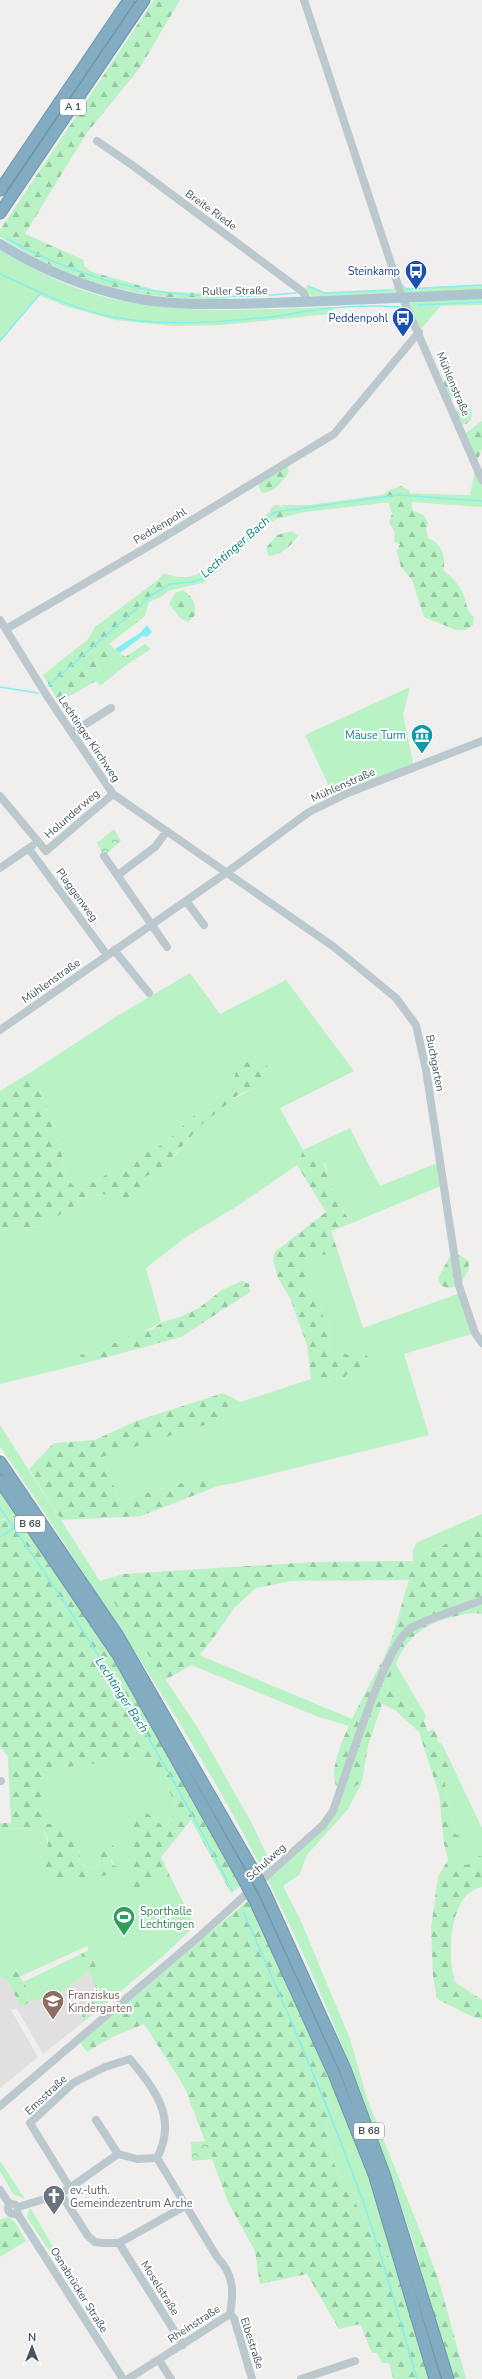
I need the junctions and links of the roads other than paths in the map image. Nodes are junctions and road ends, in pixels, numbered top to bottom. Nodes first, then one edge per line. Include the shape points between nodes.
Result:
1 (129, 0) edge
2 (144, 0) edge
3 (304, 0) edge
4 (97, 141) dead end
5 (0, 190) edge
6 (0, 213) edge
7 (0, 244) edge
8 (482, 294) edge
9 (402, 297) junction
10 (308, 302) junction
11 (419, 332) junction
12 (482, 480) edge
13 (0, 620) edge
14 (6, 629) junction
15 (111, 708) dead end
16 (73, 732) junction
17 (482, 741) edge
18 (113, 794) junction
19 (0, 796) edge
20 (167, 831) junction
21 (38, 842) junction
22 (29, 849) junction
23 (104, 856) dead end
24 (0, 868) edge
25 (226, 873) junction
26 (118, 875) junction
27 (186, 901) junction
28 (152, 924) junction
29 (204, 925) dead end
30 (167, 947) dead end
31 (111, 952) junction
32 (149, 993) dead end
33 (0, 1030) edge
34 (482, 1343) edge
35 (0, 1462) edge
36 (0, 1480) edge
37 (482, 1600) edge
38 (0, 2106) edge
39 (96, 2120) dead end
40 (118, 2154) junction
41 (157, 2158) junction
42 (70, 2188) junction
43 (0, 2190) edge
44 (61, 2194) junction
45 (185, 2206) junction
46 (10, 2210) edge
47 (119, 2243) junction
48 (230, 2314) junction
49 (183, 2345) junction
50 (159, 2360) junction
51 (355, 2361) dead end
52 (123, 2379) edge
53 (128, 2379) edge
54 (171, 2379) edge
55 (252, 2379) edge
56 (301, 2379) edge
57 (436, 2379) edge
58 (448, 2379) edge

1 - 5 highway, A 1
2 - 6 highway, A 1
3 - 9 street
4 - 10 street, Breite Riede via 303,292
7 - 10 main road, Ruller Straße via 57,274 86,286 126,297 196,304
8 - 9 main road, Ruller Straße
9 - 10 main road, Ruller Straße
9 - 11 street, Mühlenstraße
11 - 12 street, Mühlenstraße
11 - 14 street, Peddenpohl via 334,434
13 - 14 street, Lechtinger Kirchweg
14 - 16 street, Lechtinger Kirchweg via 47,696
15 - 16 street
16 - 18 street, Lechtinger Kirchweg
17 - 25 street, Mühlenstraße via 326,803
18 - 20 street, Lechtinger Kirchweg
18 - 21 street, Holunderweg via 46,852
19 - 21 street
20 - 25 street, Lechtinger Kirchweg
20 - 26 street via 155,847
21 - 22 street
22 - 24 street
22 - 31 street, Plaggenweg
23 - 26 street
25 - 27 street, Mühlenstraße
25 - 34 street, Buchgarten via 317,935 371,976 396,998 416,1025 426,1070 459,1286 475,1333
26 - 28 street
27 - 28 street, Mühlenstraße
27 - 29 street
28 - 30 street
28 - 31 street, Mühlenstraße
31 - 32 street
31 - 33 street, Mühlenstraße
35 - 58 highway, B 68, bridge via 118,1636 265,1893 345,2069 384,2174
36 - 57 highway, B 68, bridge via 118,1655 256,1903 334,2074 374,2174
37 - 38 street, Schulweg via 410,1629 391,1656 367,1711 333,1811 323,1825 201,1935
39 - 40 street
40 - 41 street via 137,2159
40 - 42 street
41 - 42 street, Emsstraße via 164,2142 166,2117 161,2104 146,2078 130,2059 105,2067 73,2083 30,2122
41 - 45 street, Rheinstraße
42 - 44 street
43 - 46 street, Osnabrücker Straße
44 - 46 street
44 - 47 street via 88,2236 95,2242
45 - 47 street
45 - 48 street, Rheinstraße via 217,2257 228,2268 233,2295
46 - 52 street, Osnabrücker Straße
47 - 49 street, Moselstraße
48 - 49 street, Rheinstraße
48 - 55 street, Elbestraße via 234,2318
49 - 50 street, Rheinstraße
50 - 53 street, Rheinstraße
50 - 54 street
51 - 56 street

